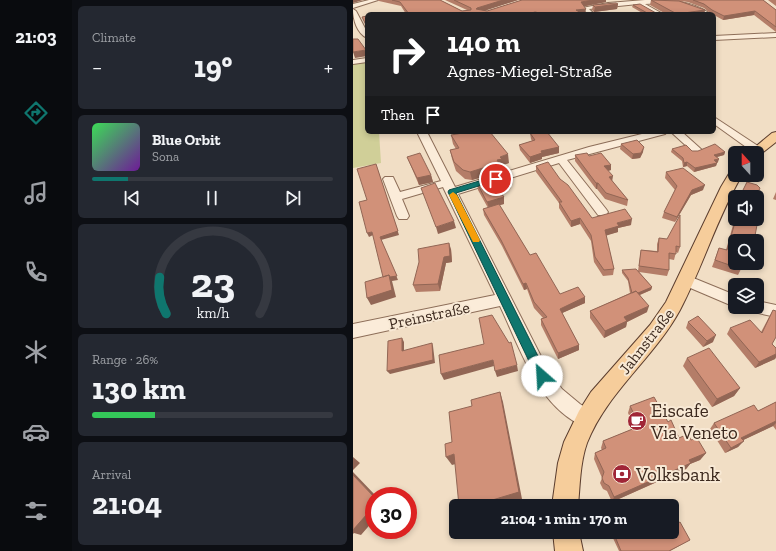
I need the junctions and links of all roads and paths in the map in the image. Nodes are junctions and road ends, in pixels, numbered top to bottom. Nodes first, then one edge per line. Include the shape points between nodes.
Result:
1 (375, 0) edge
2 (637, 2) junction
3 (353, 6) edge
4 (353, 11) edge
5 (589, 12) edge
6 (656, 12) edge
7 (702, 12) edge
8 (365, 34) edge
9 (776, 35) edge
10 (716, 38) edge
11 (365, 60) edge
12 (353, 62) edge
13 (716, 123) edge
14 (423, 134) edge
15 (652, 134) edge
16 (678, 134) edge
17 (776, 136) edge
18 (747, 146) edge
19 (763, 146) edge
20 (697, 150) edge
21 (561, 159) junction
22 (389, 179) dead end
23 (731, 182) edge
24 (449, 187) junction
25 (396, 197) junction
26 (602, 212) dead end
27 (403, 216) dead end
28 (686, 280) junction
29 (728, 298) edge
30 (505, 299) junction
31 (764, 309) edge
32 (776, 311) edge
33 (353, 331) edge
34 (587, 419) junction
35 (566, 499) edge
36 (567, 539) edge
37 (569, 551) edge

1 - 3 street
2 - 5 street via 585,8
2 - 6 street
2 - 7 street via 682,3
4 - 8 street
9 - 10 street
11 - 12 street
13 - 18 street
14 - 24 street
15 - 21 street
16 - 20 street
17 - 19 main road
21 - 24 street via 511,174
21 - 26 street
22 - 25 street
23 - 28 main road, Jahnstraße
24 - 25 street
24 - 30 street
25 - 27 street
28 - 29 street
28 - 34 main road, Jahnstraße via 657,331 599,399
30 - 33 street, Preinstraße
30 - 34 street via 549,388 568,408
31 - 32 street
34 - 35 main road, Jahnstraße via 570,463
36 - 37 main road

